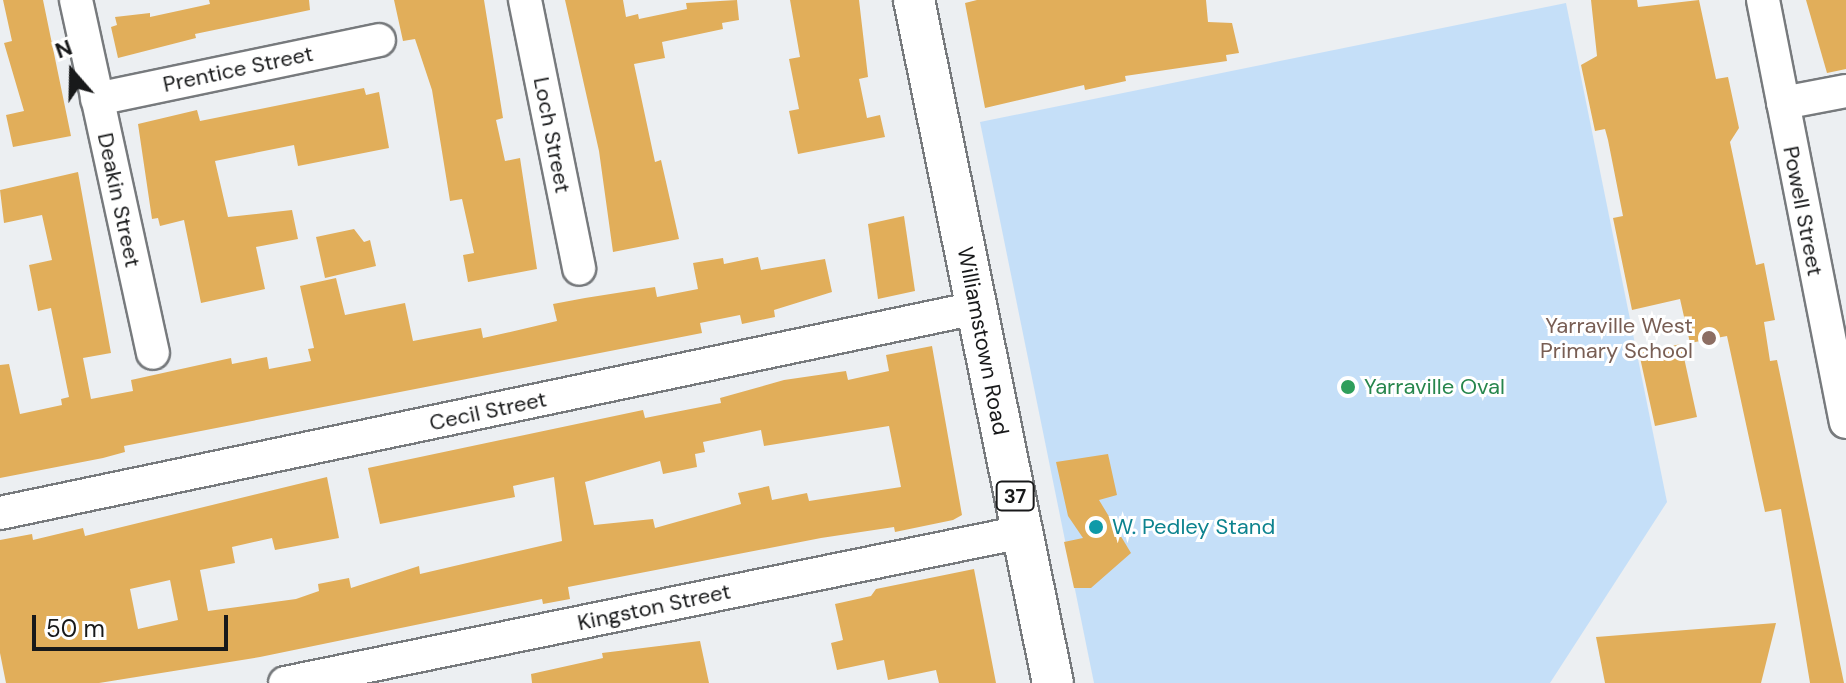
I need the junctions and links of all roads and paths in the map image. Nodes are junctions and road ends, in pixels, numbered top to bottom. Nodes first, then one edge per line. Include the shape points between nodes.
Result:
1 (76, 0) edge
2 (525, 0) edge
3 (914, 0) edge
4 (1763, 0) edge
5 (379, 40) dead end
6 (1846, 91) edge
7 (97, 99) junction
8 (1783, 103) junction
9 (579, 269) dead end
10 (976, 308) junction
11 (153, 353) dead end
12 (1846, 422) edge
13 (0, 513) edge
14 (1022, 532) junction
15 (285, 683) edge
16 (1053, 683) edge

1 - 7 street, Deakin Street
2 - 9 street, Loch Street
3 - 10 main road, Williamstown Road / 37
4 - 8 street, Powell Street
5 - 7 street, Prentice Street
6 - 8 street
7 - 11 street, Deakin Street
8 - 12 street, Powell Street
10 - 13 street, Cecil Street
10 - 14 main road, Williamstown Road / 37
14 - 15 street, Kingston Street
14 - 16 main road, Williamstown Road / 37

